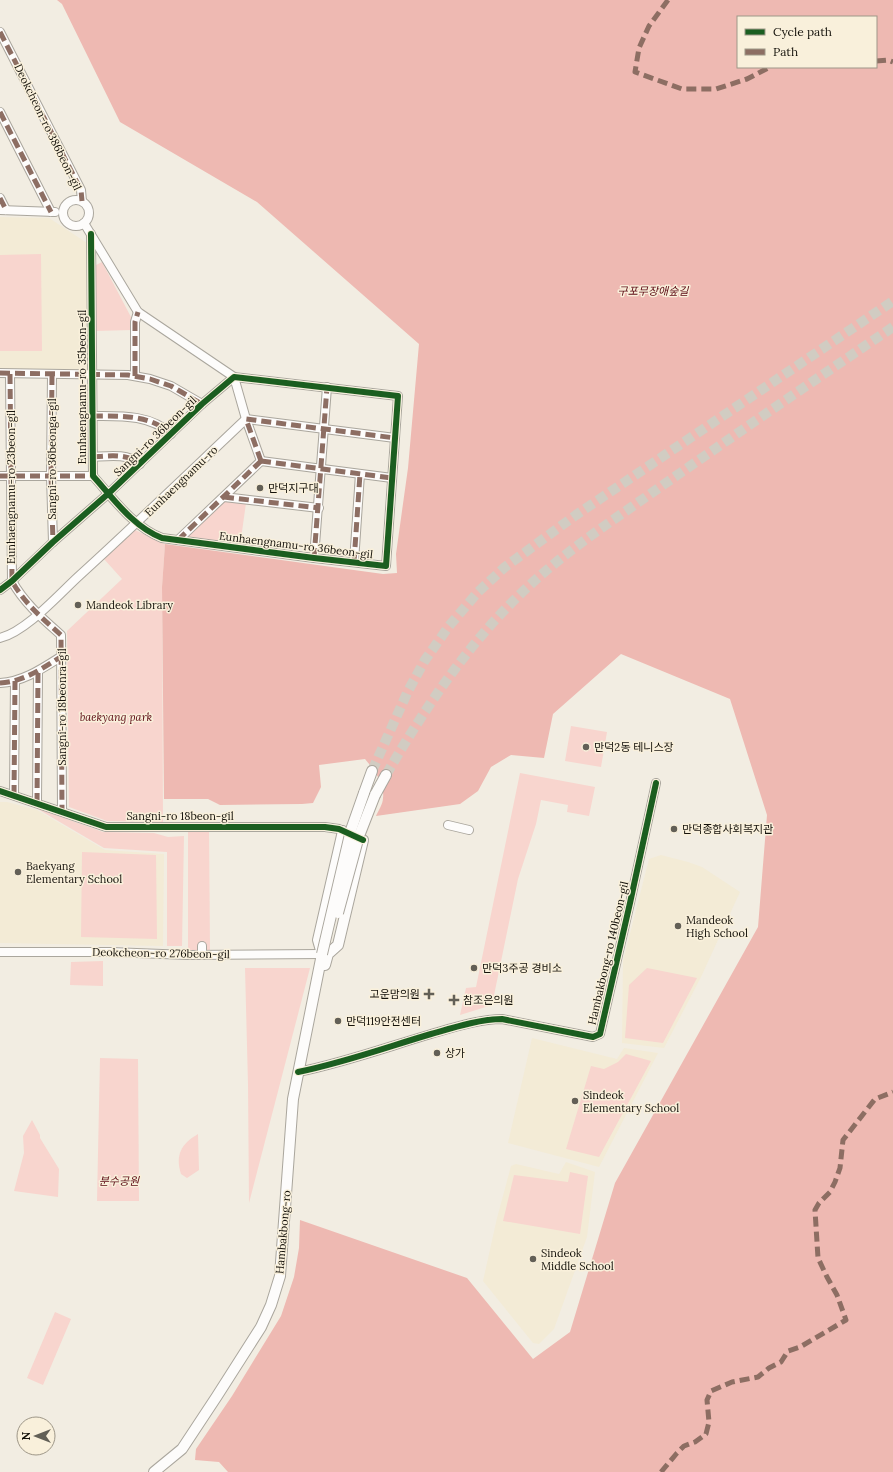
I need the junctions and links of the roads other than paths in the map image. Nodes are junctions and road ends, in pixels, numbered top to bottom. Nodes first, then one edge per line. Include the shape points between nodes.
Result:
1 (0, 32) edge
2 (4, 49) edge
3 (0, 112) edge
4 (0, 198) edge
5 (82, 201) junction
6 (3, 210) edge
7 (51, 212) junction
8 (62, 212) junction
9 (84, 223) junction
10 (90, 234) junction
11 (138, 312) junction
12 (0, 373) edge
13 (10, 374) junction
14 (93, 374) junction
15 (52, 375) junction
16 (135, 376) junction
17 (234, 378) junction
18 (327, 387) junction
19 (202, 404) junction
20 (93, 416) junction
21 (246, 419) junction
22 (324, 429) junction
23 (171, 434) junction
24 (395, 438) junction
25 (93, 457) junction
26 (261, 461) junction
27 (140, 464) junction
28 (322, 469) junction
29 (360, 474) junction
30 (0, 476) edge
31 (10, 476) junction
32 (51, 476) junction
33 (93, 476) junction
34 (392, 478) junction
35 (109, 493) junction
36 (224, 497) junction
37 (319, 508) junction
38 (137, 523) junction
39 (178, 540) junction
40 (53, 542) junction
41 (314, 558) junction
42 (354, 562) junction
43 (12, 581) junction
44 (0, 590) edge
45 (38, 614) junction
46 (0, 638) edge
47 (62, 656) junction
48 (38, 672) junction
49 (15, 681) junction
50 (0, 683) edge
51 (372, 771) tunnel mouth
52 (386, 775) tunnel mouth
53 (656, 783) dead end
54 (0, 791) edge
55 (14, 795) junction
56 (37, 803) junction
57 (62, 811) junction
58 (448, 825) dead end
59 (469, 830) dead end
60 (343, 831) junction
61 (363, 840) joint
62 (202, 946) dead end
63 (0, 952) edge
64 (325, 954) junction
65 (202, 955) junction
66 (298, 1072) junction
67 (154, 1472) edge

1 - 2 street, Deokcheon-ro 386beon-gil
2 - 5 street, Deokcheon-ro 386beon-gil via 81,190
3 - 7 street
4 - 6 street
5 - 8 street via 69,202
5 - 9 street via 89,212
6 - 7 street
7 - 8 street
8 - 9 street via 68,224 76,226
9 - 10 street
10 - 11 street
10 - 14 street, Eunhaengnamu-ro 35beon-gil
11 - 16 street via 135,322
11 - 17 street
12 - 13 street
13 - 15 street
13 - 31 street, Eunhaengnamu-ro 23beon-gil
14 - 15 street
14 - 16 street
14 - 20 street, Eunhaengnamu-ro 35beon-gil
15 - 32 street, Sangni-ro 36beonga-gil
16 - 19 street via 171,386
17 - 18 street, Eunhaengnamu-ro 36beon-gil
17 - 19 street, Sangni-ro 36beon-gil
17 - 21 street
18 - 22 street
18 - 24 street, Eunhaengnamu-ro 36beon-gil via 398,396
19 - 23 street, Sangni-ro 36beon-gil
20 - 23 street via 125,416 145,420 155,423
20 - 25 street, Eunhaengnamu-ro 35beon-gil
21 - 22 street
21 - 26 street
21 - 38 street, Eunhaengnamu-ro
22 - 24 street
22 - 28 street
23 - 27 street, Sangni-ro 36beon-gil
24 - 34 street, Eunhaengnamu-ro 36beon-gil
25 - 27 street via 125,456
25 - 33 street, Eunhaengnamu-ro 35beon-gil
26 - 28 street
26 - 36 street
27 - 35 street, Sangni-ro 36beon-gil
28 - 29 street
28 - 37 street
29 - 34 street
29 - 42 street, Eunhaengnamu-ro 36beon-gil
30 - 31 street
31 - 32 street
31 - 43 street, Eunhaengnamu-ro 23beon-gil
32 - 33 street
32 - 40 street, Sangni-ro 36beonga-gil
33 - 35 street, Eunhaengnamu-ro 35beon-gil
34 - 42 street, Eunhaengnamu-ro 36beon-gil via 386,566
35 - 38 street, Eunhaengnamu-ro 35beon-gil
35 - 40 street, Sangni-ro 36beon-gil
36 - 37 street
36 - 39 street
37 - 41 street
38 - 39 street, Eunhaengnamu-ro 36beon-gil via 153,535
38 - 45 street, Eunhaengnamu-ro
39 - 41 street, Eunhaengnamu-ro 36beon-gil
40 - 43 street, Sangni-ro 36beon-gil
41 - 42 street, Eunhaengnamu-ro 36beon-gil
43 - 44 street, Sangni-ro 36beon-gil
43 - 45 street via 17,591
45 - 46 street, Eunhaengnamu-ro via 19,629
45 - 47 street, Sangni-ro 18beonra-gil via 62,635
47 - 48 street
47 - 57 street, Sangni-ro 18beonra-gil
48 - 49 street
48 - 56 street
49 - 50 street
49 - 55 street
51 - 64 main road, bridge via 348,843
52 - 64 main road, bridge via 359,836
53 - 66 street, Hambakbong-ro 140beon-gil via 600,1034 593,1037 492,1019 444,1030
54 - 55 street, Sangni-ro 18beon-gil
55 - 56 street, Sangni-ro 18beon-gil
56 - 57 street, Sangni-ro 18beon-gil
57 - 60 street, Sangni-ro 18beon-gil via 106,827 325,826
58 - 59 street
60 - 61 street, Sangni-ro 18beon-gil
60 - 64 main road via 318,940
61 - 64 main road via 338,944
62 - 65 street
63 - 65 street, Deokcheon-ro 276beon-gil
64 - 65 street, Deokcheon-ro 276beon-gil
64 - 66 main road, Hambakbong-ro
66 - 67 main road, Hambakbong-ro via 293,1098 280,1276 271,1304 260,1327 182,1449

